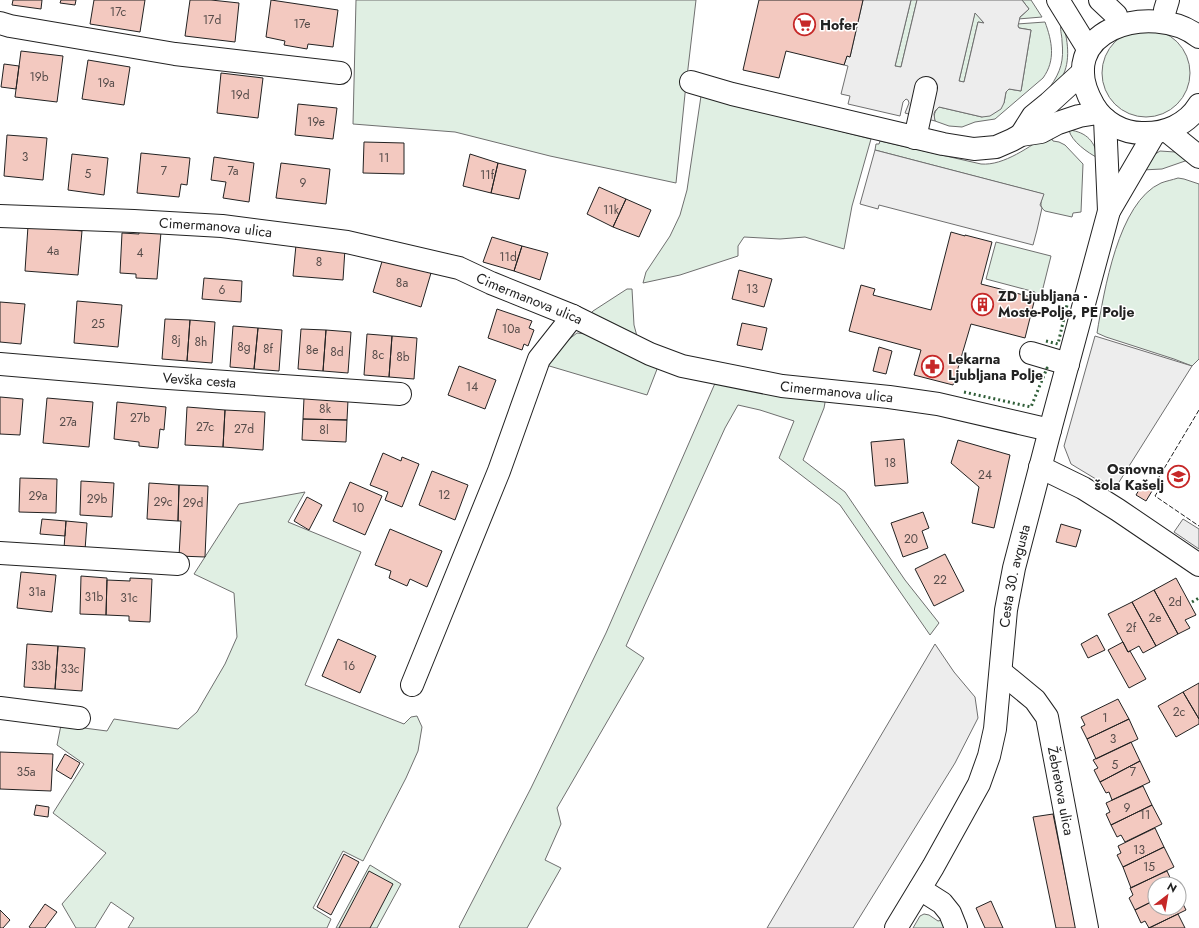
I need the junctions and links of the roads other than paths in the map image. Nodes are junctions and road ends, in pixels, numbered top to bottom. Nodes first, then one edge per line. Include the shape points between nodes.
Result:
1 (1058, 0) edge
2 (1100, 0) edge
3 (1166, 5) edge
4 (1116, 15) junction
5 (0, 23) edge
6 (1199, 37) edge
7 (1087, 47) junction
8 (1083, 72) junction
9 (340, 73) dead end
10 (691, 82) dead end
11 (926, 88) dead end
12 (1199, 107) edge
13 (1101, 116) junction
14 (1160, 132) junction
15 (1021, 135) junction
16 (914, 138) junction
17 (1199, 157) edge
18 (1109, 211) junction
19 (0, 216) edge
20 (573, 316) junction
21 (1031, 353) dead end
22 (0, 364) edge
23 (1068, 364) junction
24 (400, 394) dead end
25 (1050, 430) junction
26 (1040, 467) junction
27 (0, 553) edge
28 (178, 564) dead end
29 (1199, 566) edge
30 (1001, 672) junction
31 (412, 685) dead end
32 (0, 708) edge
33 (79, 718) dead end
34 (920, 889) junction
35 (896, 928) edge
36 (956, 928) edge
37 (1087, 928) edge

1 - 7 street
2 - 4 street
3 - 4 street via 1132,9
3 - 6 street via 1194,29
4 - 7 street via 1094,34
5 - 9 street via 175,54
7 - 8 street
8 - 13 street via 1089,98
8 - 15 street via 1033,116
10 - 16 street
11 - 16 street
12 - 14 street via 1184,122
13 - 14 street via 1119,128 1136,133
13 - 15 street via 1079,116 1041,132
13 - 18 street, Cesta 30. avgusta
14 - 17 street
14 - 18 street, Cesta 30. avgusta
15 - 16 street via 996,147 981,149
18 - 23 street, Cesta 30. avgusta
19 - 20 street, Cimermanova ulica via 222,226 347,242 459,268
20 - 25 street, Cimermanova ulica via 650,354 682,366 782,386 938,404
20 - 31 street via 539,359 499,471
21 - 23 street
22 - 24 street, Vevška cesta
23 - 25 street, Cesta 30. avgusta
25 - 26 street, Cesta 30. avgusta
26 - 29 street via 1095,495
26 - 30 street, Cesta 30. avgusta via 1006,610
27 - 28 street
30 - 34 street, Cesta 30. avgusta via 996,729 979,784
30 - 37 street, Žebretova ulica via 1035,700 1047,717
32 - 33 street
34 - 35 street, Cesta 30. avgusta
34 - 36 street via 942,903 950,912

